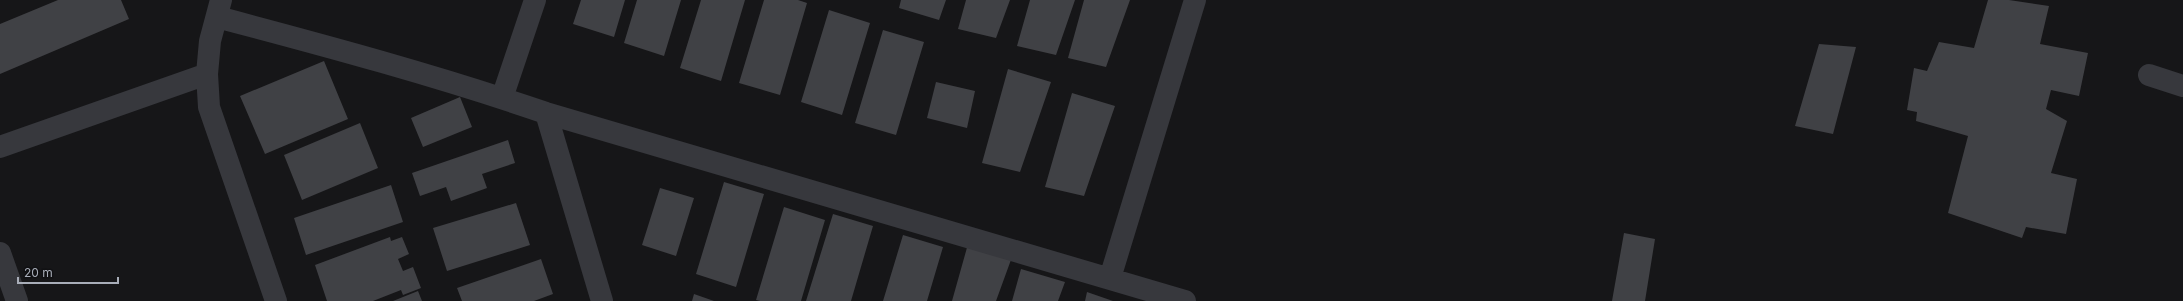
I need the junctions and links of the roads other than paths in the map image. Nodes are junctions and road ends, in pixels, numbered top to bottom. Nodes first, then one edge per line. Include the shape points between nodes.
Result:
1 (535, 0) edge
2 (1195, 0) edge
3 (219, 8) edge
4 (208, 74) junction
5 (2149, 75) dead end
6 (2183, 86) edge
7 (502, 98) junction
8 (546, 113) junction
9 (0, 147) edge
10 (0, 253) edge
11 (1110, 278) junction
12 (17, 301) edge
13 (276, 301) edge
14 (602, 301) edge
15 (1185, 301) edge

1 - 7 street
2 - 11 street
3 - 4 street via 210,41
3 - 7 street via 351,53
4 - 9 street
4 - 13 street via 209,107
5 - 6 street
7 - 8 street
8 - 11 street
8 - 14 street
10 - 12 street
11 - 15 street

